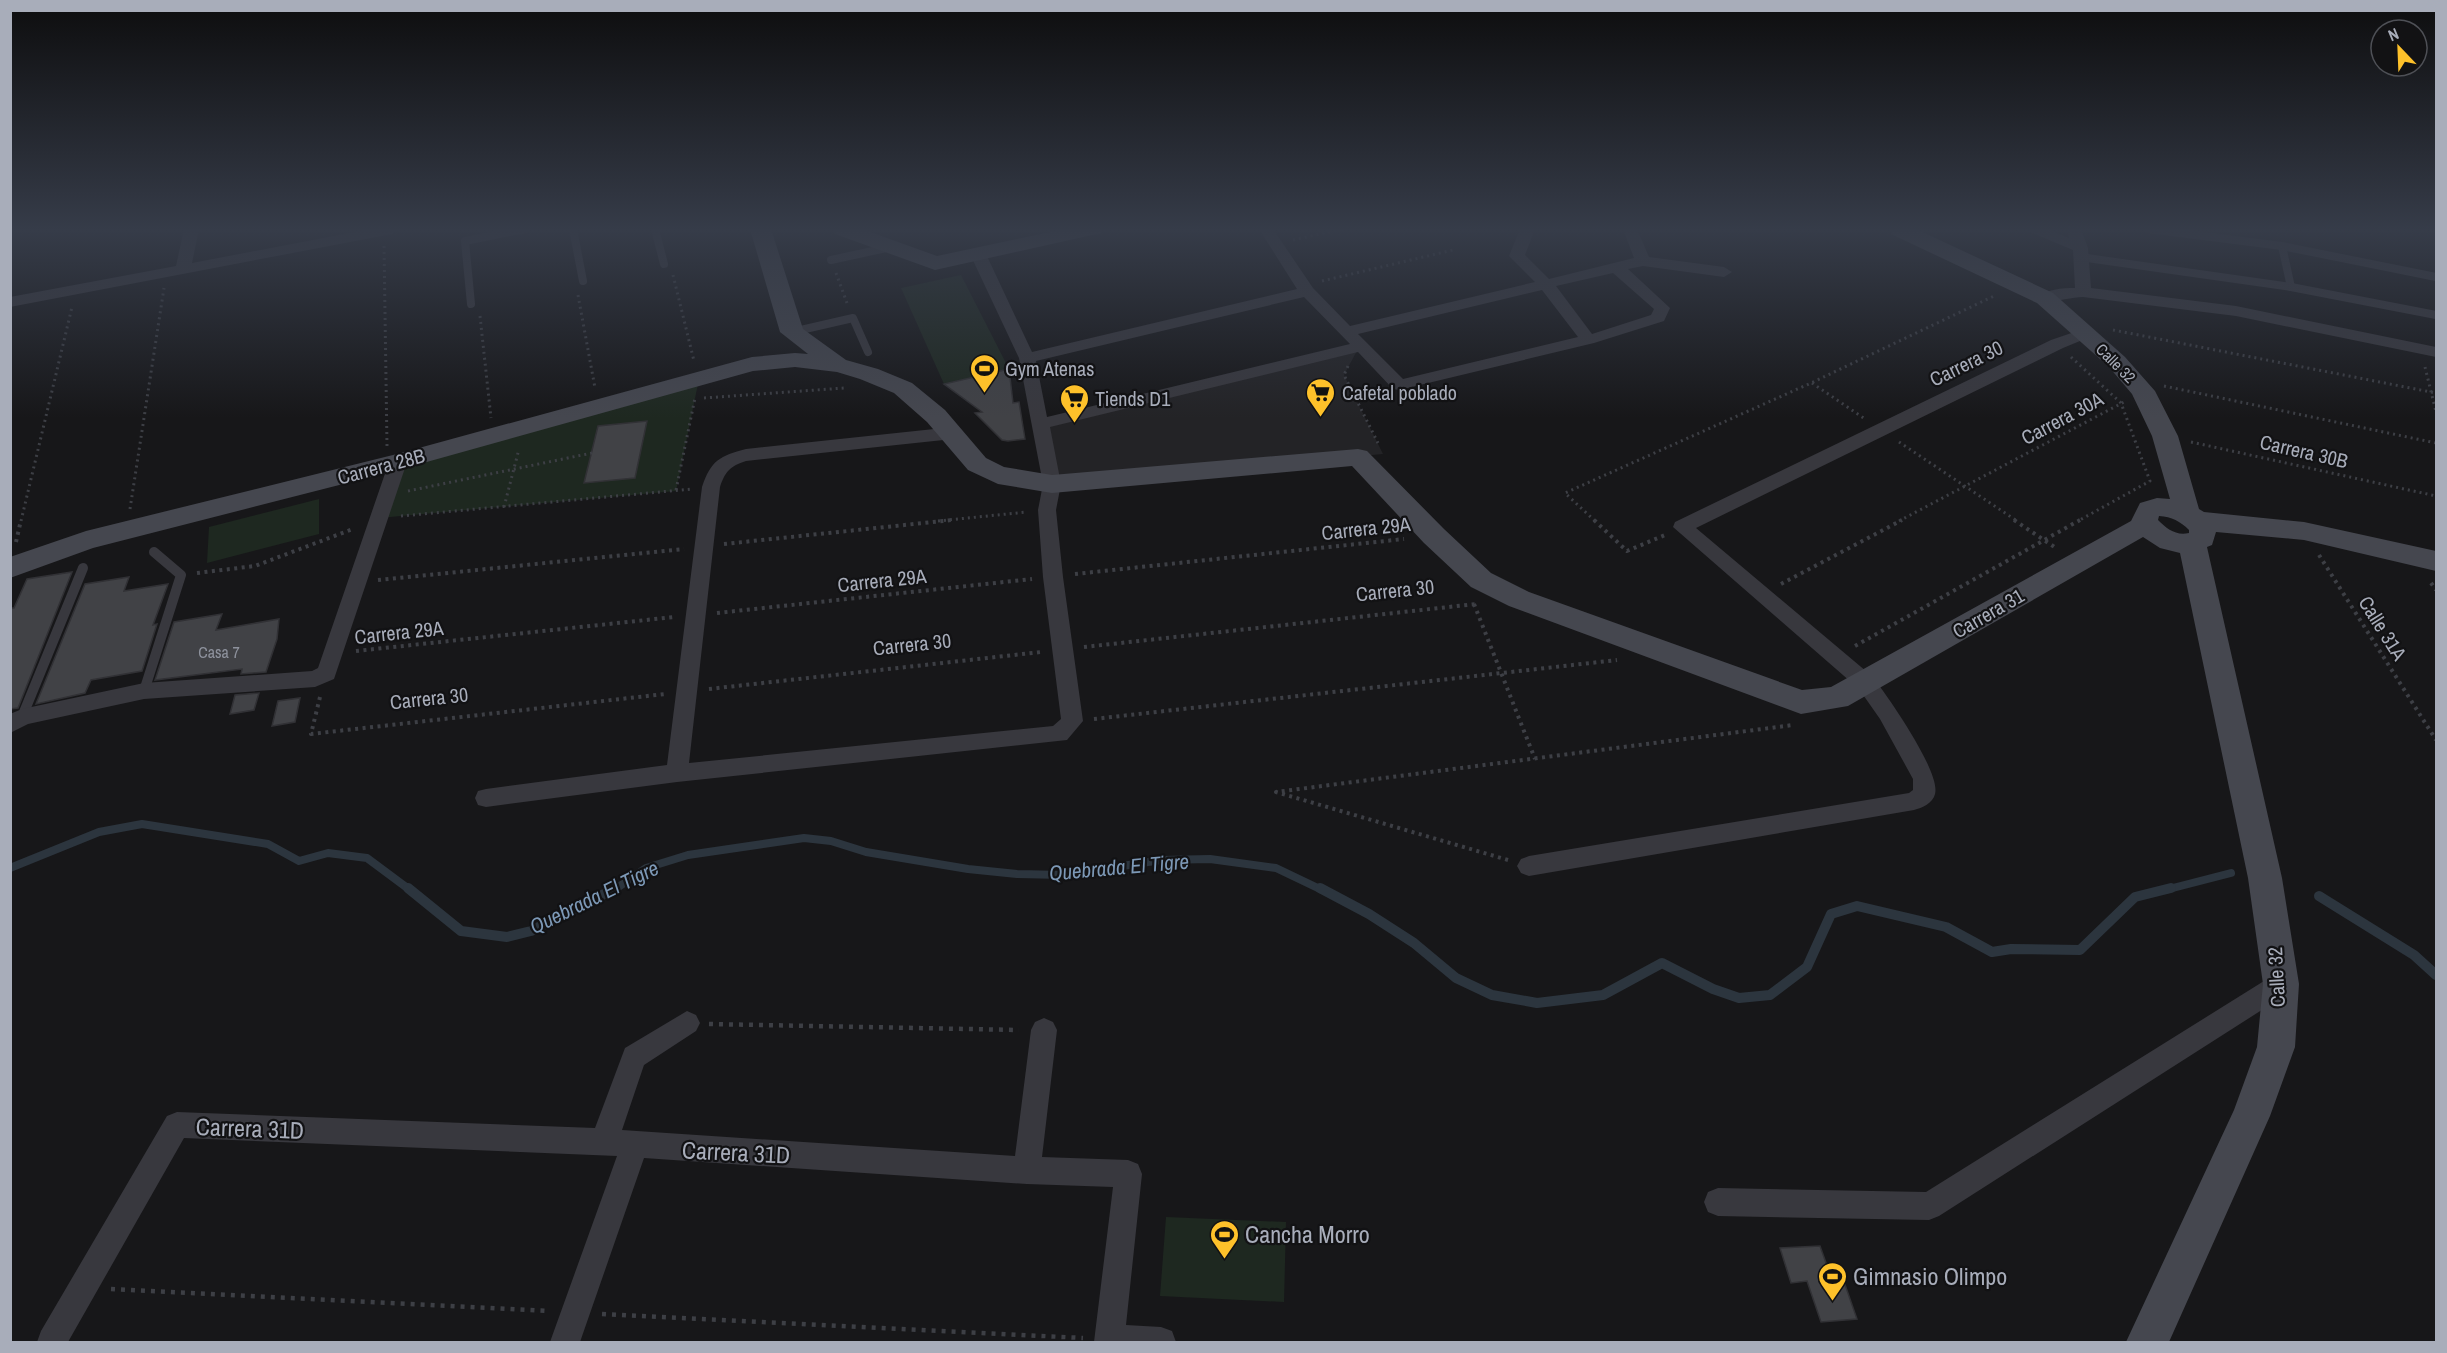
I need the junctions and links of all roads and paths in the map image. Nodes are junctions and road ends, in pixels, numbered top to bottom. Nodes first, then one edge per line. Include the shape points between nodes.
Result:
1 (64, 292) edge
2 (75, 292) edge
3 (164, 292) edge
4 (389, 292) edge
5 (470, 292) edge
6 (677, 292) edge
7 (780, 292) edge
8 (843, 292) edge
9 (996, 292) edge
10 (1292, 292) edge
11 (1308, 292) edge
12 (1512, 292) edge
13 (1552, 292) edge
14 (1644, 292) edge
15 (2002, 292) edge
16 (2034, 292) edge
17 (2080, 292) edge
18 (2084, 292) edge
19 (2318, 292) edge
20 (578, 294) dead end
21 (2044, 298) junction
22 (10, 302) edge
23 (471, 304) dead end
24 (480, 314) dead end
25 (2436, 315) edge
26 (853, 318) junction
27 (792, 332) junction
28 (1345, 332) junction
29 (2086, 333) junction
30 (1588, 340) junction
31 (2057, 344) junction
32 (1359, 347) junction
33 (868, 352) dead end
34 (1028, 358) junction
35 (2431, 358) edge
36 (752, 364) junction
37 (838, 365) junction
38 (1811, 382) junction
39 (847, 388) dead end
40 (697, 389) junction
41 (2143, 391) junction
42 (2430, 392) junction
43 (2436, 393) edge
44 (2121, 403) junction
45 (598, 406) junction
46 (2436, 412) edge
47 (1040, 424) junction
48 (524, 427) junction
49 (1881, 430) junction
50 (953, 433) junction
51 (493, 435) junction
52 (2436, 443) edge
53 (1378, 444) dead end
54 (2169, 448) junction
55 (591, 453) dead end
56 (393, 463) junction
57 (514, 469) junction
58 (1052, 484) junction
59 (1964, 486) junction
60 (387, 496) junction
61 (2436, 496) edge
62 (504, 507) junction
63 (379, 519) junction
64 (1682, 527) junction
65 (2183, 527) junction
66 (126, 530) junction
67 (2304, 531) junction
68 (1434, 536) junction
69 (2043, 540) junction
70 (154, 552) dead end
71 (13, 555) edge
72 (2436, 561) edge
73 (2077, 562) junction
74 (83, 568) dead end
75 (181, 575) junction
76 (1053, 577) junction
77 (1761, 594) junction
78 (1519, 599) junction
79 (1474, 604) junction
80 (694, 615) junction
81 (1062, 650) junction
82 (1836, 657) junction
83 (1620, 659) dead end
84 (331, 663) junction
85 (1502, 674) junction
86 (1866, 682) junction
87 (144, 691) junction
88 (685, 692) junction
89 (16, 721) edge
90 (1072, 721) junction
91 (1794, 725) dead end
92 (2436, 740) edge
93 (1535, 759) junction
94 (677, 773) junction
95 (486, 798) dead end
96 (1529, 866) joint
97 (2281, 984) junction
98 (687, 1023) joint
99 (1044, 1030) joint
100 (604, 1142) junction
101 (634, 1146) junction
102 (1027, 1170) junction
103 (1718, 1202) dead end
104 (1109, 1341) edge
105 (52, 1342) edge
106 (565, 1342) edge
107 (1161, 1342) edge
108 (2147, 1342) edge

1 - 22 street
2 - 71 path
3 - 66 path
4 - 56 path
5 - 23 lane
6 - 40 path
7 - 27 street
8 - 26 path
9 - 34 street
10 - 34 street
11 - 28 street
12 - 28 street
13 - 30 street
14 - 30 street via 1662,309 1658,318
15 - 38 path
16 - 21 street, Calle 32
17 - 21 street
18 - 35 street via 2236,311
19 - 25 lane
20 - 45 path
21 - 29 street, Calle 32
24 - 51 path
26 - 27 lane
26 - 33 lane
27 - 36 street, Carrera 28B
27 - 37 street
28 - 32 street
29 - 31 street, Carrera 30
29 - 41 street, Calle 32
29 - 42 path via 2111,330
30 - 32 street via 1399,385
31 - 44 path
31 - 49 street, Carrera 30
32 - 47 street
32 - 53 path via 1344,375
34 - 47 street
35 - 42 path
36 - 37 street, Carrera 28B via 795,360
36 - 40 street, Carrera 28B
37 - 50 street via 903,388
38 - 49 path
38 - 64 path via 1565,493 1627,551
39 - 40 path
40 - 45 street, Carrera 28B
40 - 62 path via 676,491
41 - 44 path, Carrera 30A
41 - 52 path, Carrera 30A via 2166,386
41 - 54 street, Calle 32
42 - 43 path
42 - 46 path
44 - 59 path, Carrera 30A
44 - 69 path via 2150,481
45 - 48 street, Carrera 28B
47 - 58 street
48 - 51 street, Carrera 28B
48 - 57 path
49 - 59 path
49 - 64 street, Carrera 30
50 - 58 street via 977,464 998,475
50 - 80 street via 727,460 716,469 711,487
51 - 56 street, Carrera 28B
54 - 61 path, Carrera 30B
54 - 65 street, Calle 32
55 - 57 path
56 - 60 street
56 - 66 street, Carrera 28B
57 - 60 path
57 - 62 path
58 - 68 street, Carrera 31 via 1358,457
58 - 76 street via 1047,510
59 - 69 path
59 - 77 path, Carrera 30A
60 - 63 street
62 - 63 path
63 - 75 path via 255,566
63 - 84 street
64 - 77 street
65 - 67 street, Carrera 31
65 - 73 street, Carrera 31 via 2109,545
65 - 97 street, Calle 32 via 2204,591 2265,878
66 - 71 street, Carrera 28B
67 - 72 street, Carrera 31
67 - 92 path, Calle 31A
68 - 76 path, Carrera 29A
68 - 78 street, Carrera 31 via 1482,580
69 - 73 path
69 - 82 path
70 - 75 lane
73 - 86 street, Carrera 31
74 - 89 lane
75 - 87 lane
76 - 80 path, Carrera 29A
76 - 81 street
77 - 82 street
78 - 79 path, Carrera 30
78 - 86 street, Carrera 31 via 1801,702 1837,698
79 - 81 path, Carrera 30
79 - 85 path
80 - 84 path, Carrera 29A
80 - 88 street
81 - 88 path, Carrera 30
81 - 90 street
82 - 86 street
83 - 85 path
84 - 87 street via 315,679
84 - 88 path, Carrera 30 via 311,734
85 - 90 path
85 - 93 path
86 - 96 street via 1924,779 1924,794 1914,801
87 - 89 street
88 - 94 street
90 - 94 street via 1059,734
91 - 93 path
93 - 96 path via 1276,792
94 - 95 street
97 - 103 street via 1929,1206
97 - 108 street, Calle 32 via 2276,1047 2254,1106
98 - 99 path
98 - 100 street via 634,1057
99 - 102 street
100 - 101 street, Carrera 31D
100 - 105 street, Carrera 31D via 177,1125
101 - 102 street, Carrera 31D
101 - 106 street
102 - 104 street, Carrera 31D via 1128,1174
104 - 107 street

